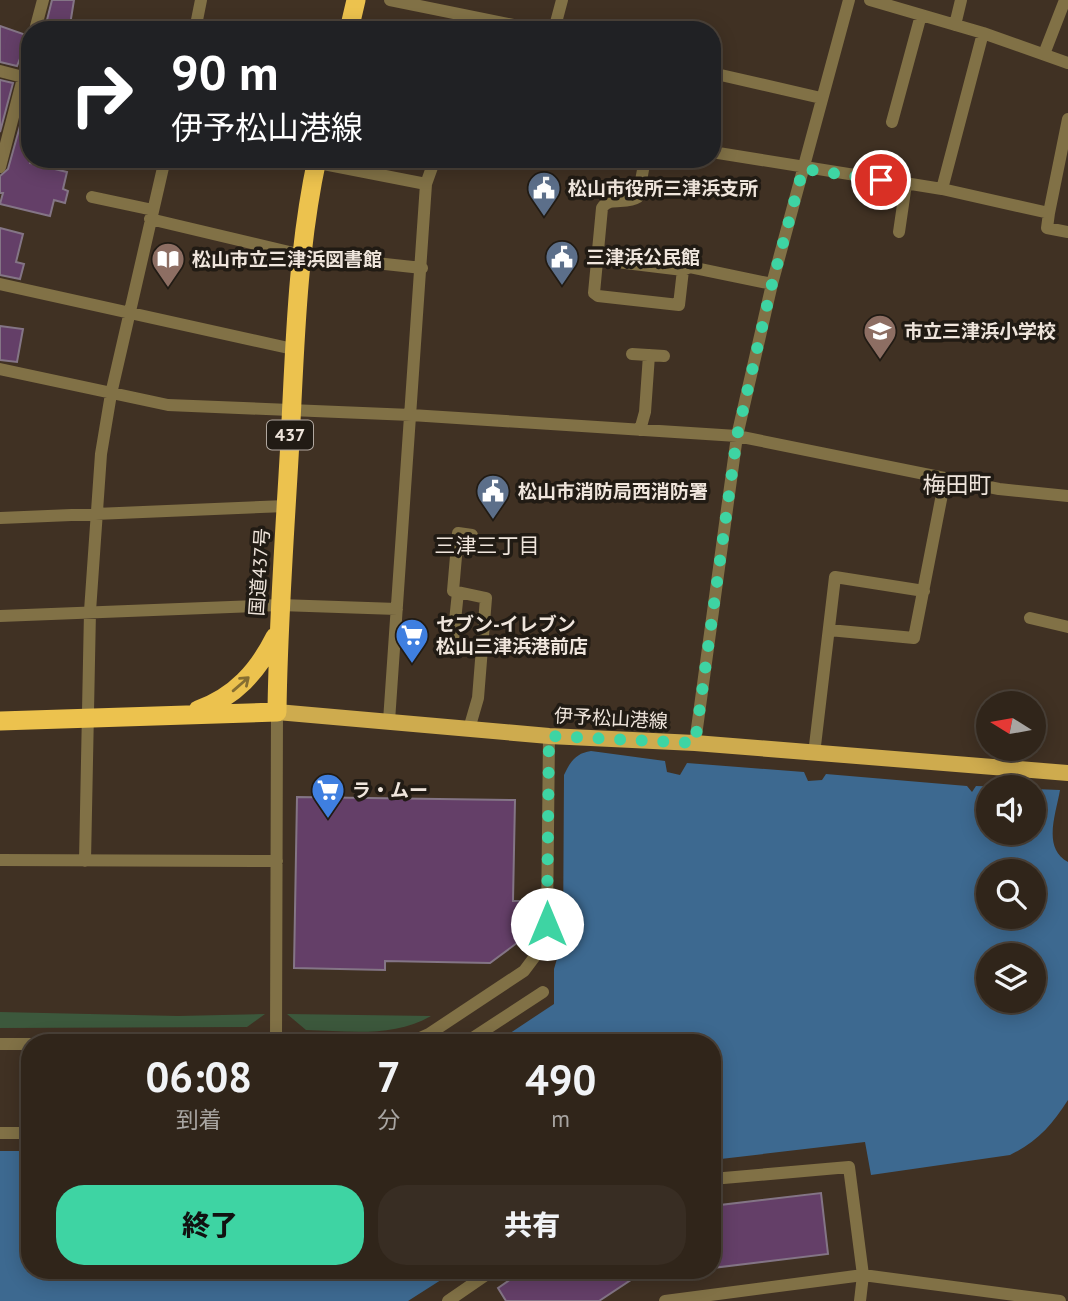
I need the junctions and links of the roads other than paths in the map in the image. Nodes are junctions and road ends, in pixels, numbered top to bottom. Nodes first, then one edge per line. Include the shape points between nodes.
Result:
1 (43, 0) edge
2 (201, 0) edge
3 (356, 0) edge
4 (390, 0) edge
5 (562, 0) edge
6 (849, 0) edge
7 (870, 0) edge
8 (961, 0) edge
9 (1065, 0) edge
10 (921, 15) junction
11 (37, 21) edge
12 (197, 21) edge
13 (351, 21) edge
14 (472, 21) edge
15 (556, 21) edge
16 (955, 25) junction
17 (983, 33) junction
18 (1044, 54) junction
19 (1068, 63) edge
20 (0, 71) edge
21 (721, 75) edge
22 (21, 76) edge
23 (821, 98) junction
24 (21, 109) edge
25 (1068, 119) edge
26 (892, 122) dead end
27 (721, 154) edge
28 (0, 167) edge
29 (163, 168) edge
30 (310, 168) edge
31 (349, 168) edge
32 (432, 168) edge
33 (643, 168) edge
34 (803, 169) junction
35 (426, 184) junction
36 (906, 184) junction
37 (942, 189) junction
38 (92, 197) dead end
39 (1049, 213) junction
40 (152, 215) junction
41 (898, 232) dead end
42 (1068, 232) edge
43 (302, 255) junction
44 (617, 262) dead end
45 (422, 268) junction
46 (683, 270) junction
47 (0, 284) edge
48 (772, 284) junction
49 (132, 313) junction
50 (293, 349) junction
51 (632, 354) dead end
52 (649, 355) junction
53 (664, 356) dead end
54 (0, 369) edge
55 (110, 394) junction
56 (291, 412) junction
57 (411, 415) junction
58 (640, 430) junction
59 (737, 436) junction
60 (945, 479) junction
61 (1068, 496) edge
62 (286, 506) junction
63 (96, 513) junction
64 (0, 517) edge
65 (472, 535) dead end
66 (924, 591) junction
67 (458, 592) junction
68 (280, 605) junction
69 (397, 609) junction
70 (90, 611) junction
71 (0, 616) edge
72 (1030, 618) dead end
73 (1068, 628) edge
74 (829, 630) junction
75 (278, 631) junction
76 (453, 640) dead end
77 (277, 712) junction
78 (184, 715) junction
79 (87, 719) junction
80 (389, 721) junction
81 (0, 722) edge
82 (469, 729) junction
83 (549, 736) junction
84 (695, 743) junction
85 (814, 754) junction
86 (1068, 773) edge
87 (0, 860) edge
88 (85, 861) junction
89 (277, 861) junction
90 (543, 992) dead end
91 (276, 1034) edge
92 (429, 1034) edge
93 (480, 1034) edge
94 (0, 1044) edge
95 (21, 1044) edge
96 (0, 1133) edge
97 (21, 1133) edge
98 (721, 1179) edge
99 (863, 1275) junction
100 (480, 1279) edge
101 (448, 1301) edge
102 (665, 1301) edge
103 (860, 1301) edge
104 (1060, 1301) edge

1 - 11 street
2 - 12 street
3 - 13 highway
4 - 14 street
5 - 15 street
6 - 23 street
7 - 10 street
8 - 16 street
9 - 18 street
10 - 16 street
10 - 26 street
16 - 17 street
17 - 18 street
17 - 37 street
18 - 19 street
20 - 22 street
21 - 23 street
23 - 34 street
24 - 28 street
25 - 39 street
27 - 34 street
29 - 40 street
30 - 43 highway, 国道437号 / 437
31 - 35 street
32 - 35 street
33 - 46 street via 638,197 631,202 611,201 602,208 594,293 680,305
34 - 36 street
34 - 48 street
35 - 45 street
36 - 37 street
36 - 41 street
37 - 39 street
38 - 40 street
39 - 42 street via 1047,228
40 - 43 street
40 - 49 street
43 - 45 street
43 - 50 highway, 国道437号 / 437
44 - 46 street
45 - 57 street
46 - 48 street via 690,267
47 - 49 street
48 - 59 street
49 - 50 street
49 - 55 street
50 - 56 highway, 国道437号 / 437
51 - 52 street
52 - 53 street
52 - 58 street
54 - 55 street
55 - 56 street via 168,405
55 - 63 street
56 - 57 street
56 - 62 highway, 国道437号 / 437
57 - 58 street
57 - 69 street
58 - 59 street
59 - 60 street
59 - 84 street
60 - 61 street
60 - 66 street
62 - 63 street
62 - 68 highway, 国道437号 / 437
63 - 64 street
63 - 70 street
65 - 67 street via 458,533 453,591
66 - 74 street via 914,638
66 - 74 street via 835,577
67 - 76 street
67 - 82 street via 486,598 478,698
68 - 69 street
68 - 70 street
68 - 75 highway, 国道437号 / 437
69 - 80 street
70 - 71 street
70 - 79 street
72 - 73 street
74 - 85 street
75 - 77 highway, 国道437号 / 437
78 -> 75 highway via 215,704 243,684
77 - 78 highway
77 - 80 main road, 伊予松山港線
77 - 89 street
78 - 79 highway
79 - 81 highway
79 - 88 street
80 - 82 main road, 伊予松山港線
82 - 83 main road, 伊予松山港線
83 - 84 main road, 伊予松山港線
83 - 92 street via 547,924 539,951 524,971
84 - 85 main road, 伊予松山港線
85 - 86 main road, 伊予松山港線
87 - 88 street
88 - 89 street
89 - 91 street
90 - 93 street
94 - 95 street
96 - 97 street
98 - 99 street via 849,1167
99 - 102 street
99 - 103 street
99 - 104 street
100 - 101 street

